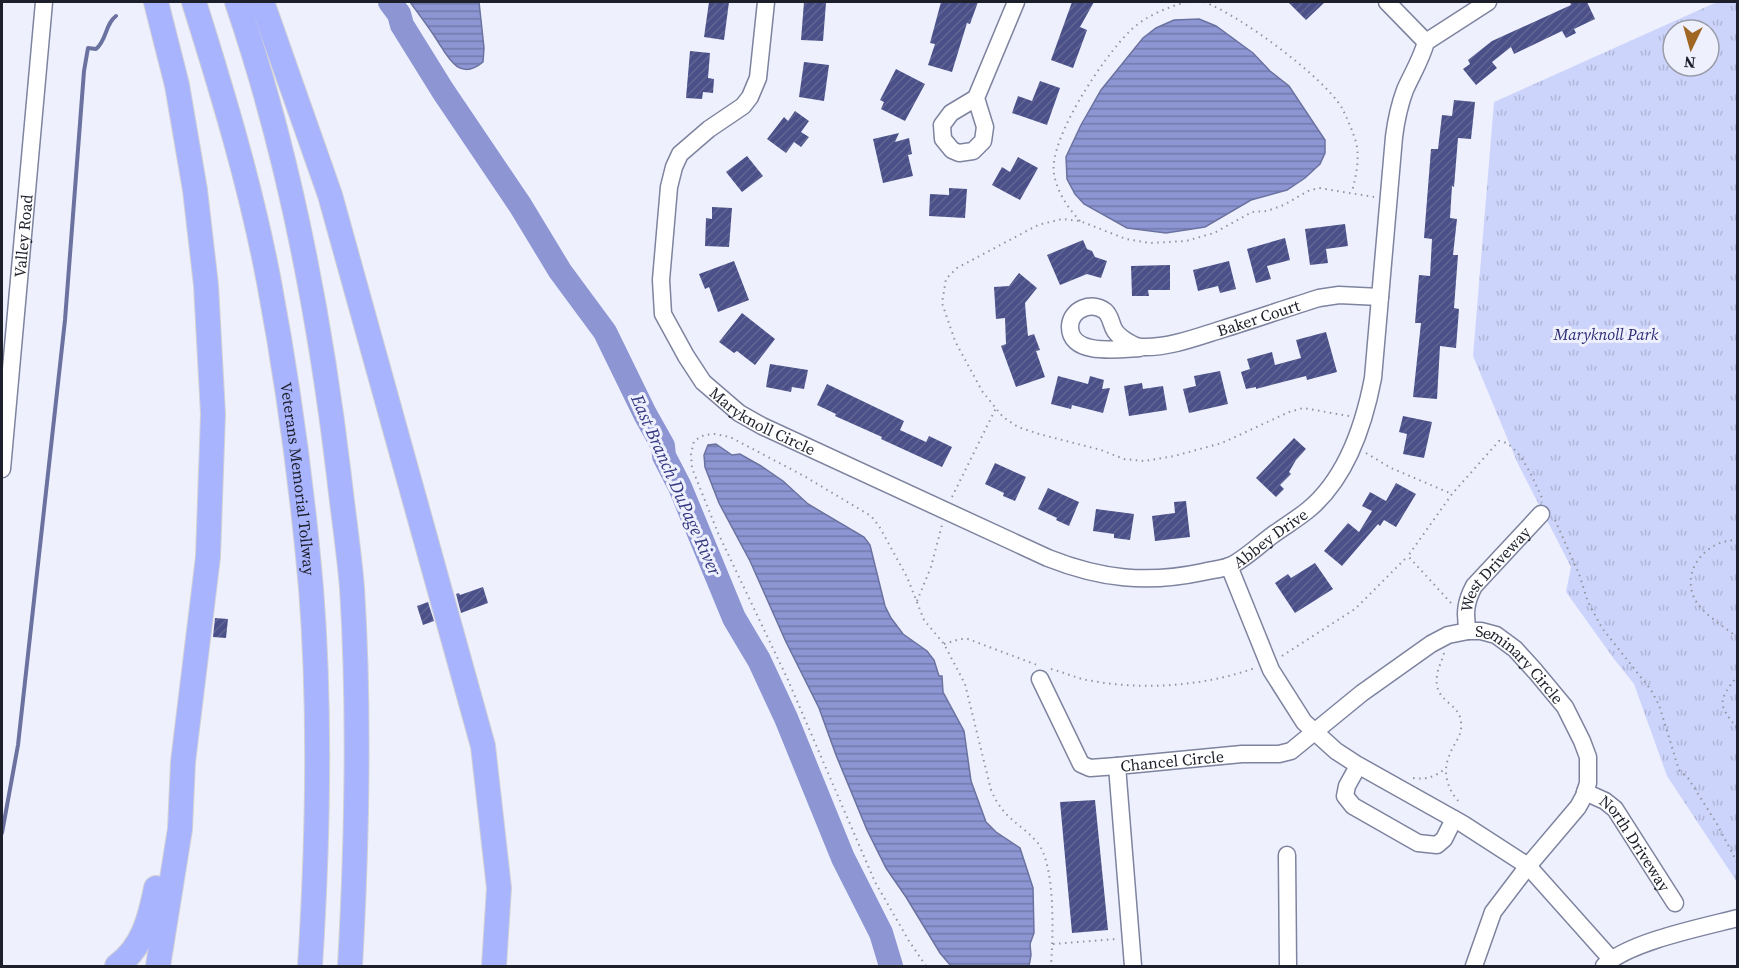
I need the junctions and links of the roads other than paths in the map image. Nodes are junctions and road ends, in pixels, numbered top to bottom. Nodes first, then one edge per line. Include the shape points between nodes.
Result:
1 (44, 2) edge
2 (156, 2) edge
3 (194, 2) edge
4 (237, 2) edge
5 (262, 2) edge
6 (766, 2) edge
7 (1016, 2) edge
8 (1387, 2) edge
9 (1488, 2) edge
10 (1426, 42) junction
11 (976, 98) dead end
12 (1380, 297) junction
13 (1140, 348) dead end
14 (2, 469) edge
15 (1548, 514) road end
16 (1229, 566) junction
17 (1468, 631) junction
18 (1042, 671) road end
19 (1315, 732) junction
20 (183, 762) junction
21 (1117, 766) junction
22 (1358, 766) junction
23 (1585, 792) junction
24 (1454, 819) junction
25 (1287, 855) dead end
26 (1528, 867) junction
27 (1675, 903) dead end
28 (1737, 918) edge
29 (496, 961) edge
30 (1607, 963) edge
31 (117, 966) edge
32 (158, 966) edge
33 (310, 966) edge
34 (350, 966) edge
35 (1133, 966) edge
36 (1288, 966) edge
37 (1474, 966) edge

1 - 14 street, Valley Road
2 - 20 highway via 177,85 195,190 211,358 208,557
3 - 33 highway, Veterans Memorial Tollway via 234,135 269,280 293,428 311,588 316,705 316,875
4 - 34 highway via 254,52 292,201 320,337 336,447 352,587 356,706 358,798
5 - 29 highway via 330,195 483,746 499,888
6 - 16 street, Maryknoll Circle via 758,78 750,97 680,154 669,187 662,259 663,314 703,382 732,408 762,426 1073,568 1141,579 1172,578
7 - 11 street
8 - 10 street
9 - 10 street
10 - 12 street, Abbey Drive via 1396,118
12 - 13 street, Baker Court via 1319,298 1173,344
12 - 16 street, Abbey Drive via 1373,378 1354,445 1333,482 1309,510
15 - 17 street, West Driveway via 1474,586 1464,616
16 - 19 street, Abbey Drive via 1268,662 1304,722
17 - 19 street, Seminary Circle via 1431,644
17 - 23 street, Seminary Circle via 1496,635 1515,649 1564,707 1588,757
18 - 21 street via 1081,764 1090,768
19 - 21 street, Chancel Circle via 1300,745 1279,754
19 - 22 street, Abbey Drive
20 - 31 highway via 151,914 136,947
20 - 32 highway via 180,828
21 - 35 street, Chancel Circle
22 - 24 street, Abbey Drive
22 - 24 street via 1345,796 1353,806 1418,843 1437,845
23 - 26 street, Seminary Circle via 1578,807
23 - 27 street, North Driveway via 1615,809
24 - 26 street, Abbey Drive
25 - 36 street
26 - 30 street, Abbey Drive
26 - 37 street via 1493,912
28 - 30 street via 1645,944

